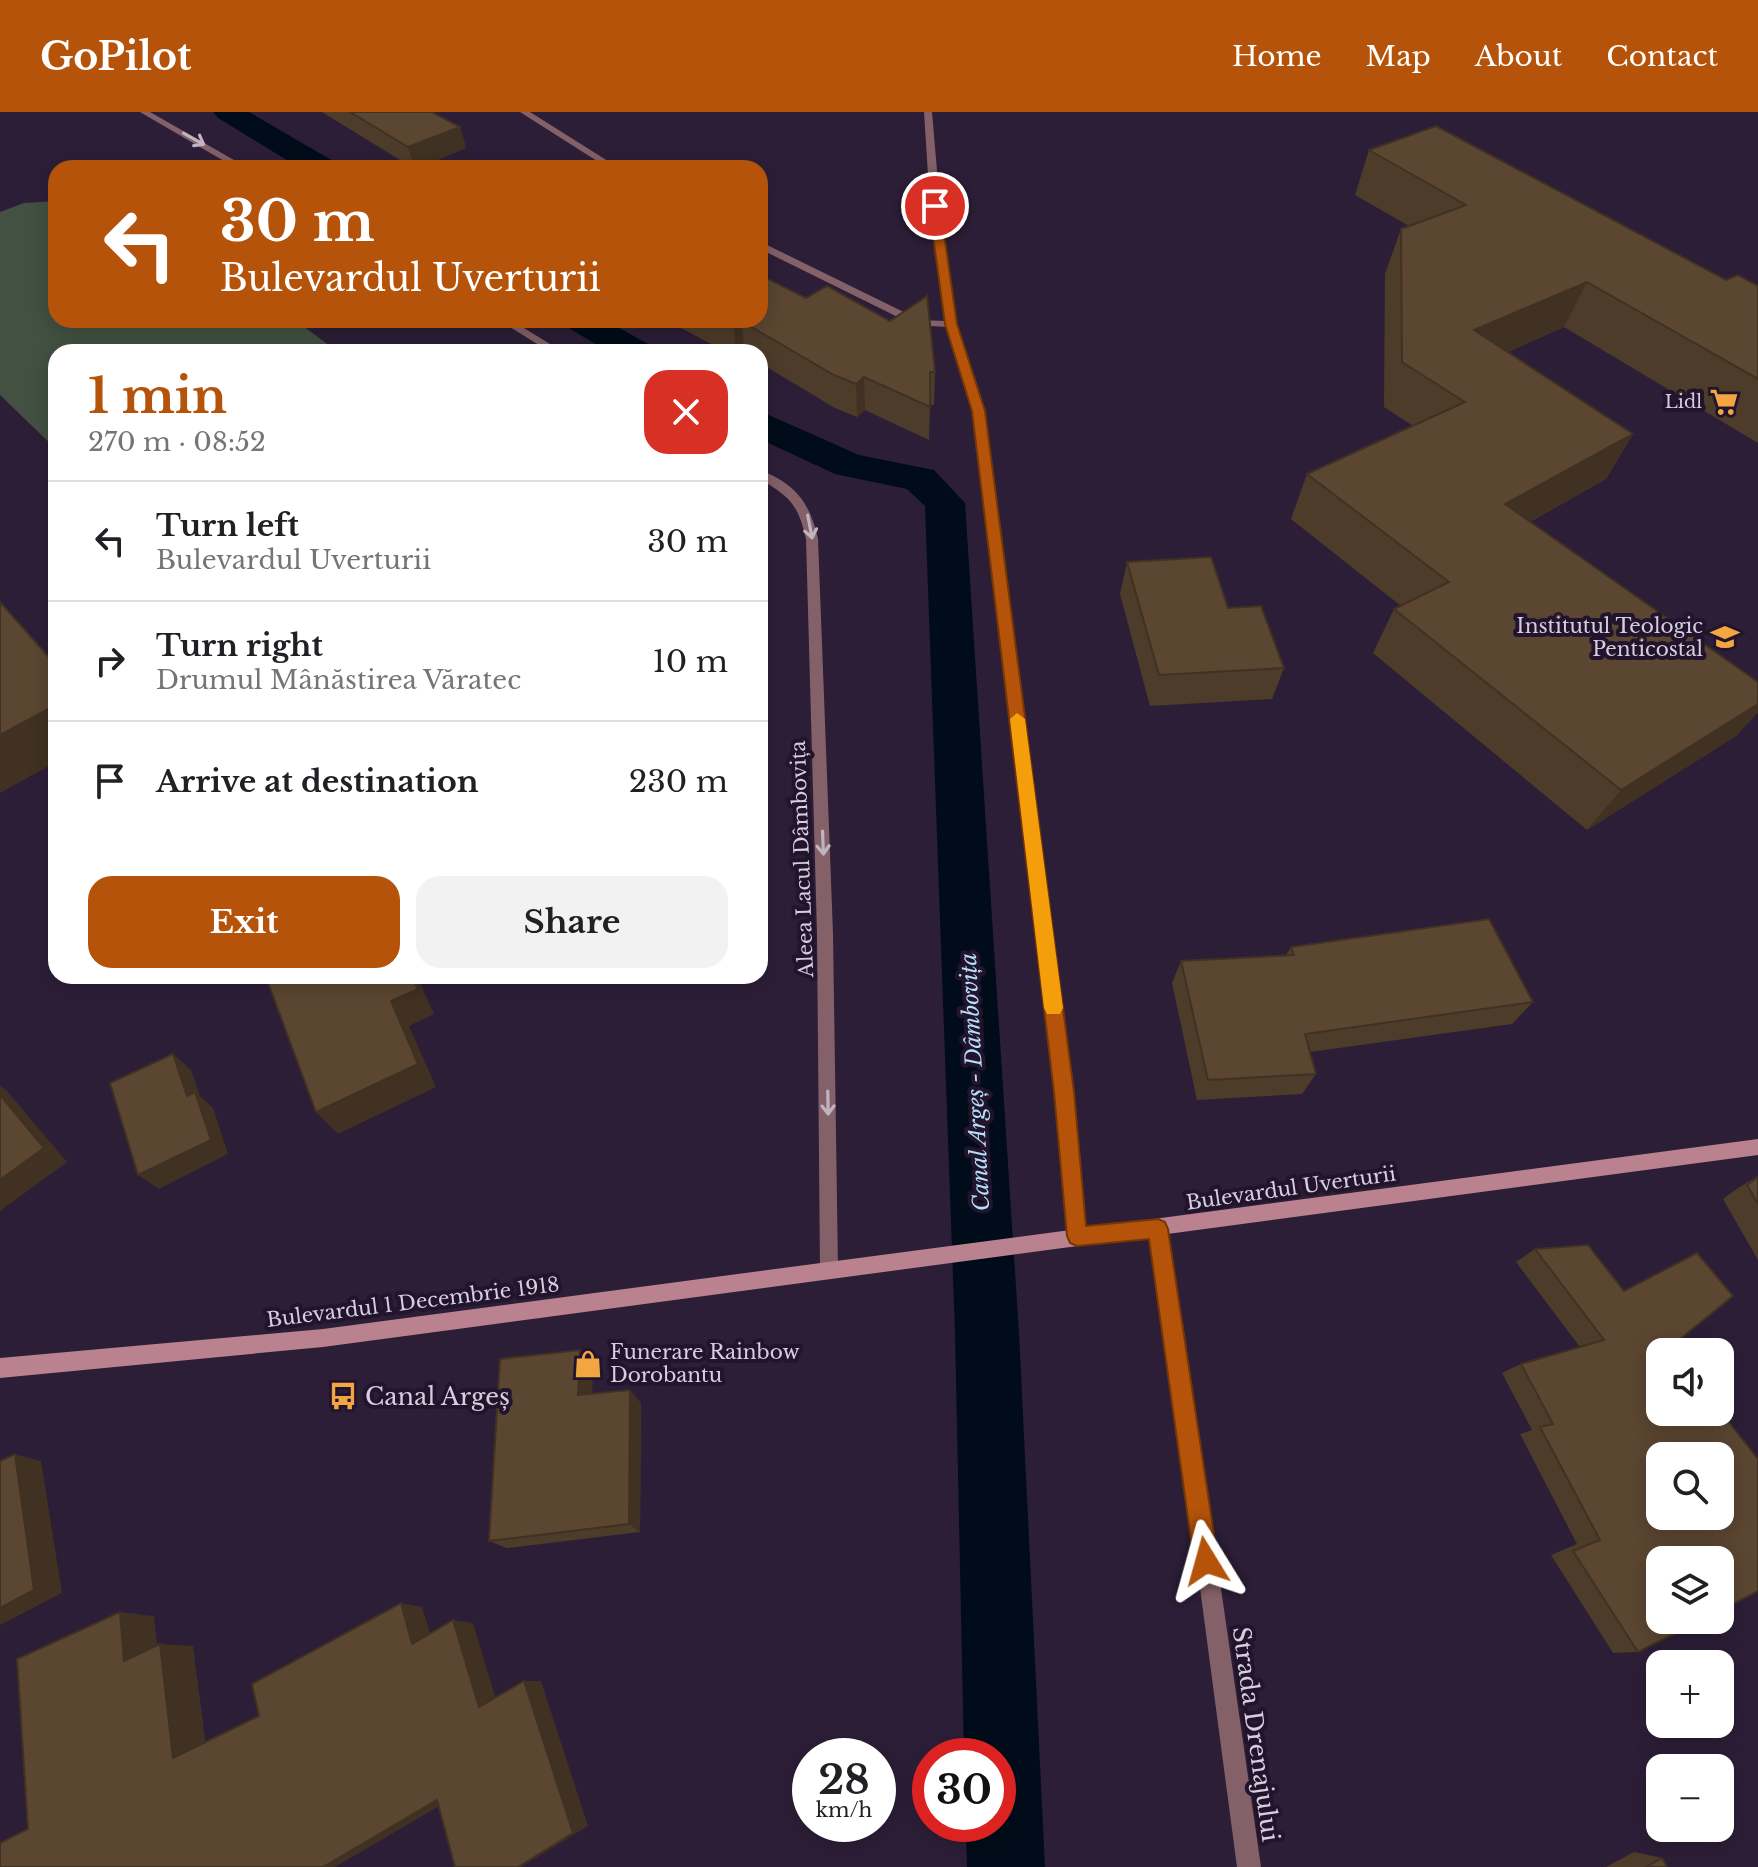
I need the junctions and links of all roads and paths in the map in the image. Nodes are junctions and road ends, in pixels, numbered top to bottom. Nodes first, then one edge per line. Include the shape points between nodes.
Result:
1 (144, 112) edge
2 (524, 112) edge
3 (928, 112) edge
4 (229, 160) edge
5 (601, 160) edge
6 (768, 249) edge
7 (951, 324) junction
8 (518, 328) edge
9 (544, 344) edge
10 (768, 479) edge
11 (1758, 1147) edge
12 (1158, 1229) junction
13 (1077, 1236) junction
14 (829, 1269) junction
15 (0, 1368) edge
16 (1249, 1867) edge

1 -> 4 street
2 - 5 street
3 - 7 street
6 - 7 street via 918,323
7 - 13 street via 979,411 1064,1092
8 - 9 street
10 -> 14 street, Aleea Lacul Dâmbovița via 806,506 812,539
11 - 12 main road, Bulevardul Uverturii
12 - 13 main road, Bulevardul Uverturii
12 - 16 street, Strada Drenajului
13 - 14 main road, Bulevardul Uverturii
14 - 15 main road, Bulevardul 1 Decembrie 1918 via 323,1338

